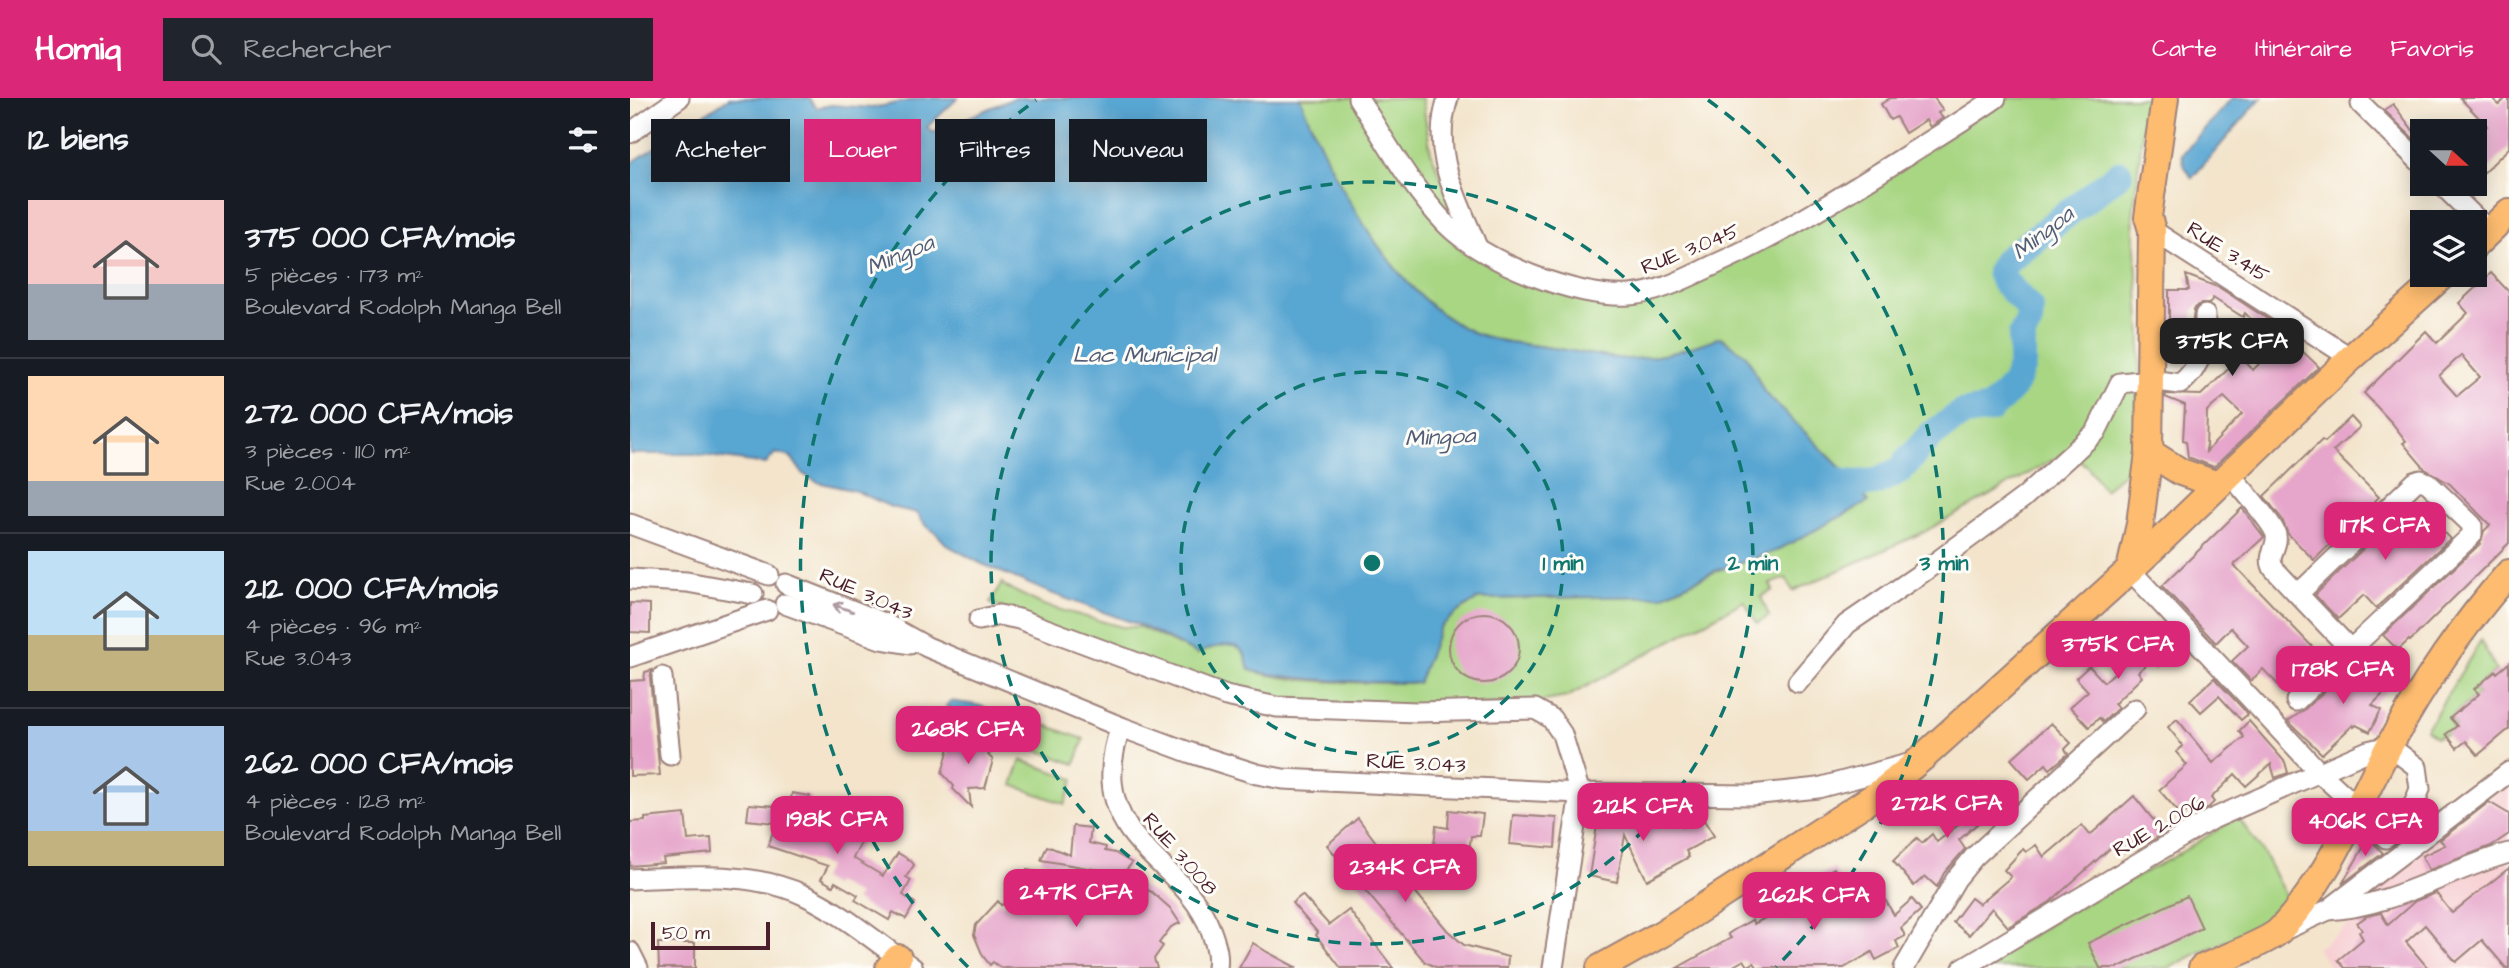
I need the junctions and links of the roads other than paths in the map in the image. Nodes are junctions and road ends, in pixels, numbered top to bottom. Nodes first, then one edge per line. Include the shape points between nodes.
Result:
1 (679, 98) edge
2 (1358, 98) edge
3 (1448, 98) edge
4 (1996, 98) edge
5 (2165, 98) edge
6 (2361, 104) dead end
7 (630, 133) edge
8 (2410, 152) edge
9 (2458, 196) edge
10 (2498, 225) edge
11 (2152, 230) junction
12 (1477, 248) junction
13 (2430, 287) edge
14 (2205, 315) dead end
15 (2351, 358) junction
16 (2150, 380) junction
17 (2149, 453) junction
18 (2224, 480) junction
19 (630, 524) edge
20 (690, 544) junction
21 (2130, 570) junction
22 (2509, 573) edge
23 (630, 579) edge
24 (778, 580) junction
25 (2299, 593) junction
26 (762, 600) junction
27 (979, 620) dead end
28 (927, 647) junction
29 (2350, 649) junction
30 (630, 657) edge
31 (662, 677) dead end
32 (1798, 682) dead end
33 (2296, 701) dead end
34 (2135, 709) dead end
35 (1121, 727) junction
36 (2389, 746) junction
37 (670, 755) dead end
38 (1922, 758) junction
39 (2509, 772) edge
40 (2320, 773) junction
41 (1580, 793) junction
42 (2357, 807) junction
43 (2386, 838) dead end
44 (2509, 853) edge
45 (630, 879) edge
46 (2328, 910) junction
47 (1663, 933) junction
48 (2277, 933) junction
49 (630, 952) edge
50 (900, 965) edge
51 (638, 968) edge
52 (1217, 968) edge
53 (1553, 968) edge
54 (1600, 968) edge
55 (1621, 968) edge
56 (1903, 968) edge
57 (1963, 968) edge
58 (2202, 968) edge

1 - 7 street
2 - 12 street, RUE 3.045 via 1416,188 1447,225
3 - 12 street via 1440,138 1447,176
4 - 12 street, RUE 3.045 via 1803,220 1660,289 1630,295 1579,292
5 - 11 main road via 2150,195
6 - 8 street
9 - 10 street
11 - 15 street, RUE 3.415
11 - 16 main road
13 - 15 main road
14 - 16 street via 2202,356 2191,375 2180,384
15 - 18 main road
16 - 17 main road
16 - 32 street via 2120,383 2096,432 2023,498 1847,624
17 - 18 main road via 2181,472
17 - 21 main road
18 - 21 main road
18 - 25 street via 2275,531 2270,563
19 - 20 street, RUE 3.043
20 - 24 street, RUE 3.043
20 - 26 street
21 - 38 main road
21 - 40 street
22 - 36 main road via 2437,668
23 - 26 street via 687,582
24 - 26 street via 759,580
24 - 26 street via 788,591
28 -> 24 street, RUE 3.043 via 884,623
25 - 29 street
25 - 29 street via 2415,482 2428,482 2472,525 2472,534
26 - 28 street, RUE 3.043 via 881,639
26 - 30 street via 736,621
27 - 41 street via 999,615 1019,619 1226,695 1277,707 1417,712 1535,709 1551,718 1562,734
28 - 35 street, RUE 3.043
29 - 33 street
31 - 37 street
34 - 56 street via 1973,857
35 - 41 street, RUE 3.043 via 1231,766 1283,779
35 - 52 street, RUE 3.008 via 1112,767 1116,809 1136,840 1180,881 1198,906 1219,953
36 - 40 street, RUE 2.006
36 - 42 main road
36 - 43 street via 2417,767 2420,789 2414,804
38 - 41 street, RUE 3.043 via 1880,774 1791,791 1751,795
38 - 47 main road via 1881,792
39 - 46 street
40 - 42 street
40 - 57 street, RUE 2.006 via 2210,820
41 - 53 street
42 - 48 main road via 2309,893
44 - 46 street via 2382,901
45 - 50 street via 745,878 783,887 826,908
46 - 48 street
47 - 54 main road
47 - 55 main road
48 - 58 main road
49 - 51 street

